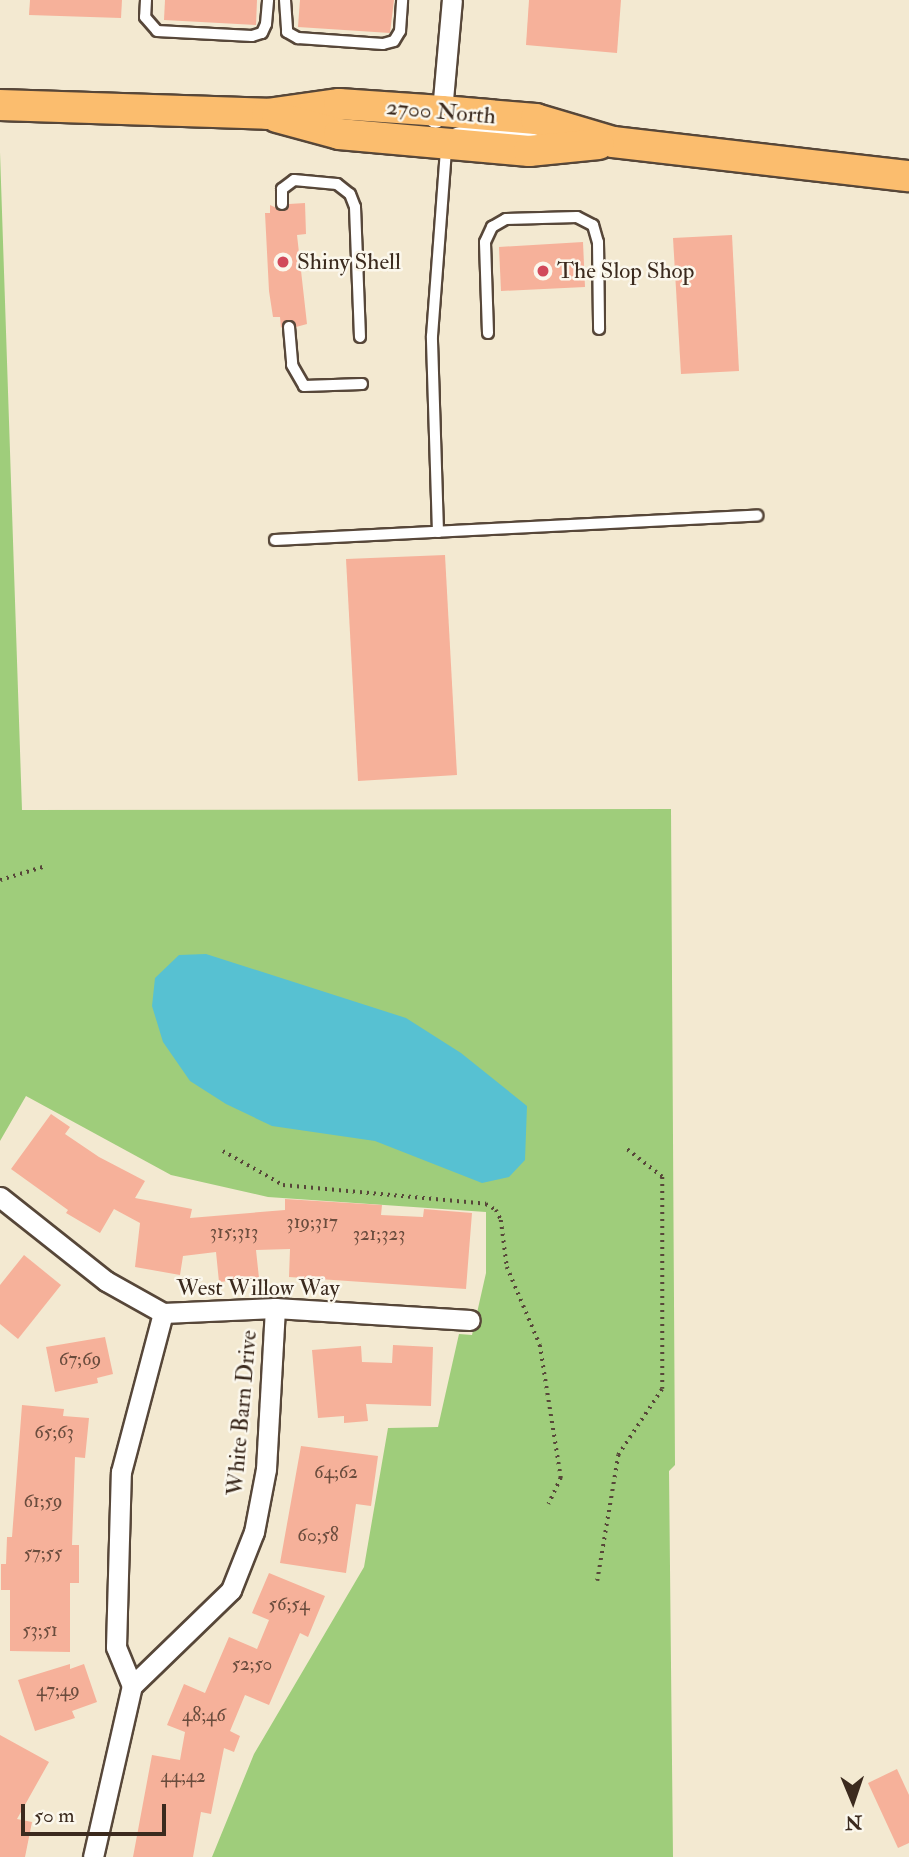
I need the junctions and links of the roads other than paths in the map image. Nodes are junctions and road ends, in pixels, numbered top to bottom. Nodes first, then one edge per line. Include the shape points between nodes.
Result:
1 (146, 0) edge
2 (268, 0) edge
3 (285, 0) edge
4 (402, 0) edge
5 (452, 0) edge
6 (0, 105) edge
7 (442, 111) junction
8 (267, 114) junction
9 (613, 142) junction
10 (446, 144) junction
11 (909, 176) edge
12 (282, 204) dead end
13 (289, 327) dead end
14 (599, 329) dead end
15 (488, 333) dead end
16 (360, 337) dead end
17 (362, 384) dead end
18 (757, 516) dead end
19 (438, 532) junction
20 (275, 540) dead end
21 (0, 1197) edge
22 (275, 1308) junction
23 (163, 1313) junction
24 (470, 1320) dead end
25 (132, 1686) junction
26 (93, 1857) edge

1 - 2 lane via 145,17 157,31 251,36 262,33
3 - 4 lane via 286,32 298,38 383,44 394,41 400,31
5 - 7 street
6 - 8 main road, 2700 North
7 - 8 main road, 2700 North via 339,104
7 - 9 main road, 2700 North via 536,119
8 - 10 main road, 2700 North via 339,134
9 - 10 main road, 2700 North via 528,151
9 - 11 main road, 2700 North
10 - 19 lane via 432,335
12 - 16 lane via 282,189 294,180 337,184 350,194 355,207
13 - 17 lane via 292,365 304,386
14 - 15 lane via 598,242 593,225 577,217 506,219 492,227 485,242
18 - 19 lane
19 - 20 lane
21 - 23 street, West Willow Way via 106,1281
22 - 23 street, West Willow Way
22 - 24 street, West Willow Way
22 - 25 street, White Barn Drive via 266,1469 254,1532 231,1590
23 - 25 street via 121,1472 116,1647
25 - 26 street

